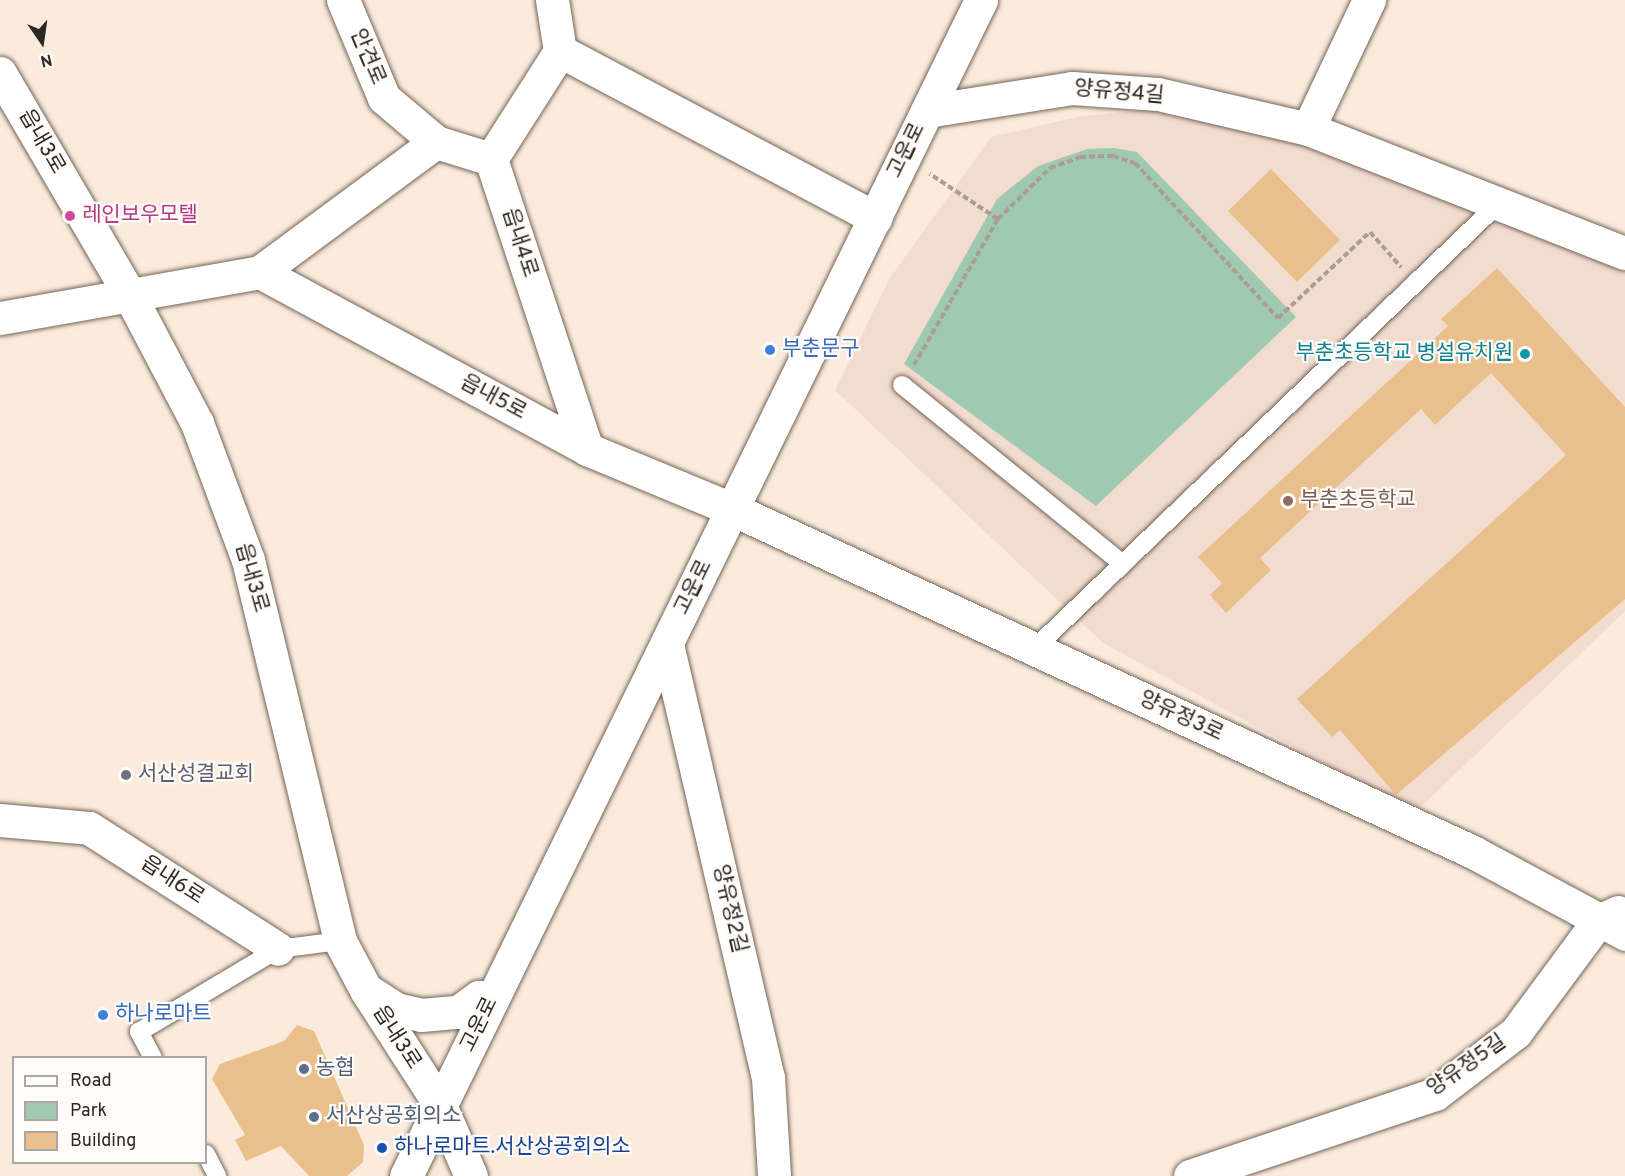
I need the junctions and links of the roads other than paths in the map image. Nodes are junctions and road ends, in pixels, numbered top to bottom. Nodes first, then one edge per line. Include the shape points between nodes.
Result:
1 (343, 0) edge
2 (552, 0) edge
3 (981, 0) edge
4 (1369, 0) edge
5 (560, 51) junction
6 (0, 73) edge
7 (927, 111) junction
8 (1308, 129) junction
9 (436, 142) junction
10 (491, 159) junction
11 (1499, 203) junction
12 (875, 218) junction
13 (1625, 253) edge
14 (260, 272) junction
15 (129, 294) junction
16 (0, 318) edge
17 (902, 385) road end
18 (587, 449) junction
19 (732, 509) junction
20 (1123, 564) junction
21 (667, 644) junction
22 (1034, 649) junction
23 (0, 820) edge
24 (1616, 921) edge
25 (340, 941) junction
26 (278, 949) junction
27 (363, 986) junction
28 (491, 1002) junction
29 (152, 1056) edge
30 (440, 1105) junction
31 (207, 1156) edge
32 (217, 1176) edge
33 (406, 1176) edge
34 (471, 1176) edge
35 (774, 1176) edge
36 (1190, 1176) edge

1 - 9 street, 안견로 via 384,98
2 - 5 street
3 - 7 street, 고운로
4 - 8 street
5 - 10 street
5 - 12 street
6 - 15 street, 읍내3로
7 - 8 street, 양유정4길 via 1037,92 1109,89 1158,94
7 - 12 street, 고운로
8 - 11 street, 양유정4길
9 - 10 street, 안견로
9 - 14 street
10 - 18 street, 읍내4로
11 - 13 street, 양유정4길
11 - 20 lane
12 - 19 street, 고운로
14 - 15 street
14 - 18 street, 읍내5로
15 - 16 street
15 - 25 street, 읍내3로 via 197,423 248,560
17 - 20 lane
18 - 19 street, 읍내5로
19 - 21 street, 고운로
19 - 22 street, 양유정3로
20 - 22 lane
21 - 28 street, 고운로
21 - 35 street, 양유정2길 via 768,1077
22 - 24 street, 양유정3로
23 - 26 street, 읍내6로 via 88,828
24 - 36 street, 양유정5길 via 1516,1032 1435,1094
25 - 26 lane
25 - 27 street, 읍내3로
26 - 29 lane via 140,1032
27 - 28 street via 389,1005 411,1014 458,1012 479,997
27 - 30 street, 읍내3로
28 - 30 street, 고운로
30 - 33 street, 고운로
30 - 34 street, 읍내3로
31 - 32 lane

